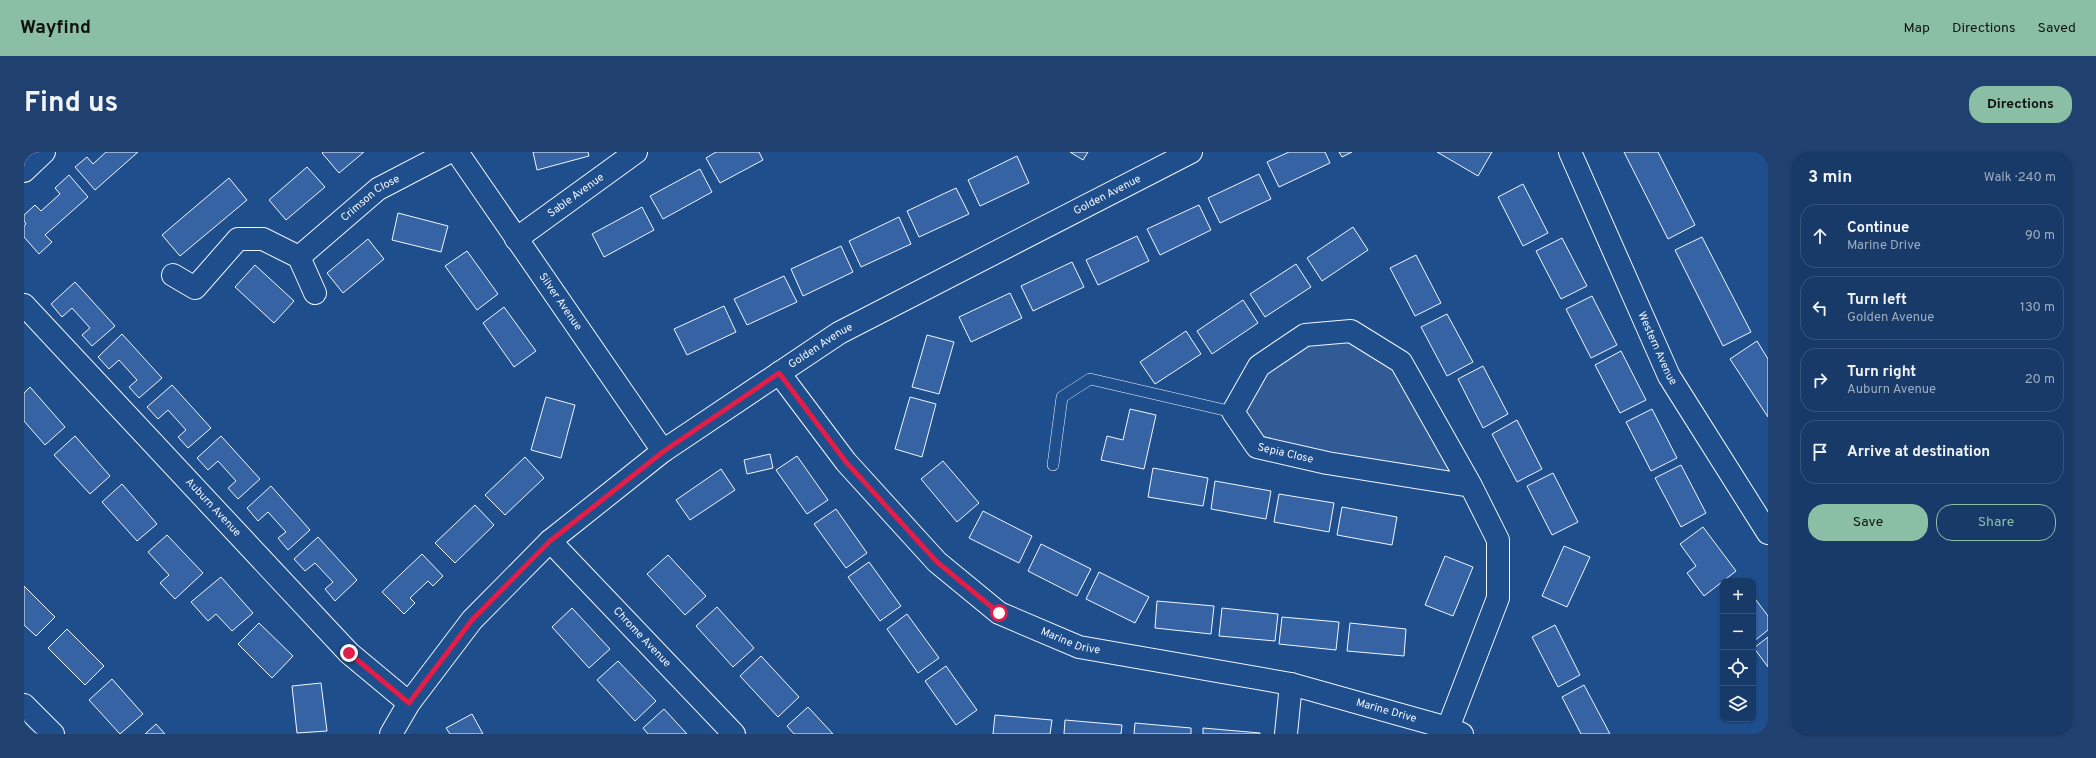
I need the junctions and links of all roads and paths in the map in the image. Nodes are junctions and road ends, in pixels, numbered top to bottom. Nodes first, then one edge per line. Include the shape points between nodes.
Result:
1 (44, 152) edge
2 (449, 152) edge
3 (458, 152) edge
4 (636, 152) edge
5 (1191, 152) edge
6 (1570, 152) edge
7 (24, 170) edge
8 (516, 239) junction
9 (299, 257) junction
10 (173, 275) dead end
11 (315, 293) dead end
12 (24, 305) edge
13 (779, 373) junction
14 (1233, 412) junction
15 (664, 451) junction
16 (1053, 465) dead end
17 (1471, 486) junction
18 (1768, 533) edge
19 (550, 541) junction
20 (1291, 684) junction
21 (409, 703) junction
22 (24, 705) edge
23 (1455, 731) edge
24 (53, 734) edge
25 (391, 734) edge
26 (734, 734) edge
27 (1286, 734) edge

1 - 7 street
2 - 9 street, Crimson Close via 378,189
3 - 8 street, Silver Avenue
4 - 8 street, Sable Avenue
5 - 13 street, Golden Avenue via 839,333
6 - 18 street, Western Avenue via 1669,376
8 - 15 street, Silver Avenue
9 - 10 street via 263,239 238,239 195,288
9 - 11 street
12 - 21 street, Auburn Avenue via 349,653
13 - 15 street, Golden Avenue
13 - 20 street, Marine Drive via 846,462 937,562 999,613 1079,647
14 - 16 lane via 1090,379 1062,397
14 - 17 street, Sepia Close via 1257,448 1327,463
14 - 17 street via 1259,366 1305,335 1351,331 1402,362
15 - 19 street, Golden Avenue
17 - 23 street via 1498,540 1498,598
19 - 21 street, Golden Avenue via 472,620
19 - 26 street, Chrome Avenue
20 - 23 street, Marine Drive
20 - 27 street
21 - 25 street, Golden Avenue
22 - 24 street

